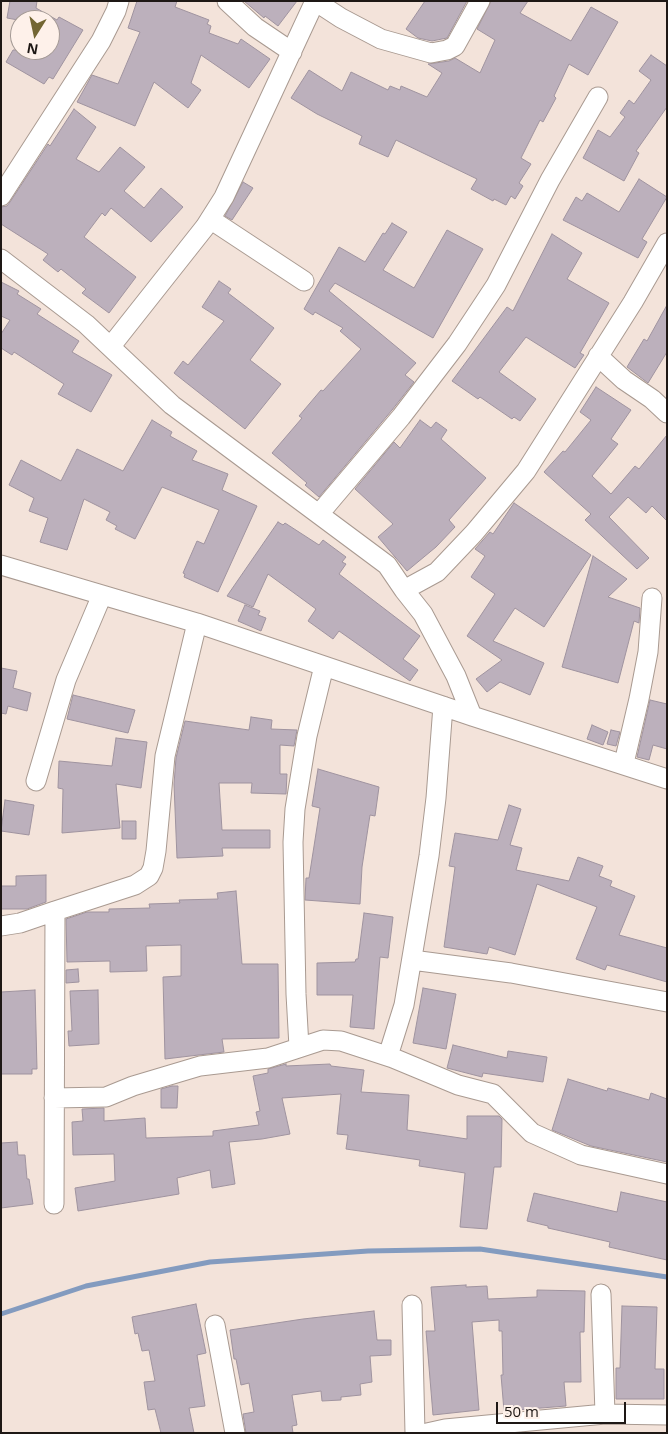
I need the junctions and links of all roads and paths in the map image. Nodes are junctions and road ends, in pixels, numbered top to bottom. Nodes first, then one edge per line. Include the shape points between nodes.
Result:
1 (119, 1) edge
2 (226, 1) edge
3 (315, 1) edge
4 (480, 1) edge
5 (292, 52) junction
6 (598, 97) dead end
7 (1, 196) edge
8 (210, 219) junction
9 (667, 243) edge
10 (1, 259) edge
11 (304, 281) dead end
12 (111, 346) junction
13 (598, 356) junction
14 (667, 413) edge
15 (319, 514) junction
16 (1, 565) edge
17 (404, 590) junction
18 (102, 595) junction
19 (652, 598) dead end
20 (197, 623) junction
21 (324, 666) junction
22 (444, 706) junction
23 (472, 716) junction
24 (624, 763) junction
25 (667, 778) edge
26 (36, 780) dead end
27 (55, 911) junction
28 (1, 926) edge
29 (412, 960) junction
30 (667, 1002) edge
31 (299, 1047) junction
32 (388, 1056) junction
33 (54, 1098) junction
34 (667, 1174) edge
35 (54, 1204) dead end
36 (601, 1294) dead end
37 (412, 1306) dead end
38 (215, 1325) dead end
39 (605, 1414) junction
40 (667, 1414) edge
41 (439, 1432) edge
42 (234, 1433) edge
43 (415, 1433) edge

1 - 7 street via 101,41
2 - 5 street
3 - 4 street via 381,39 431,53 455,46
3 - 5 street
5 - 8 street via 224,197
6 - 15 street via 550,180 496,285 457,344 401,417
8 - 11 street
8 - 12 street
9 - 13 street
10 - 12 street
12 - 15 street via 172,405
13 - 14 street
13 - 17 street via 526,471 437,572
15 - 17 street via 387,565
16 - 18 street
17 - 23 street via 423,614 456,676
18 - 20 street
18 - 26 street via 66,680
19 - 24 street via 648,652
20 - 21 street
20 - 27 street via 165,756 153,868 149,876 135,885
21 - 22 street
21 - 31 street via 307,736 295,809 293,842
22 - 23 street
22 - 29 street via 436,798
23 - 24 street
24 - 25 street
27 - 28 street
27 - 33 street
29 - 30 street via 511,973
29 - 32 street via 404,1005
31 - 32 street via 323,1040 342,1041
31 - 33 street via 268,1058 200,1066 106,1096
32 - 34 street via 458,1085 493,1094 532,1133 581,1155
33 - 35 street
36 - 39 street
37 - 43 street
38 - 42 street
39 - 40 street
39 - 41 street

